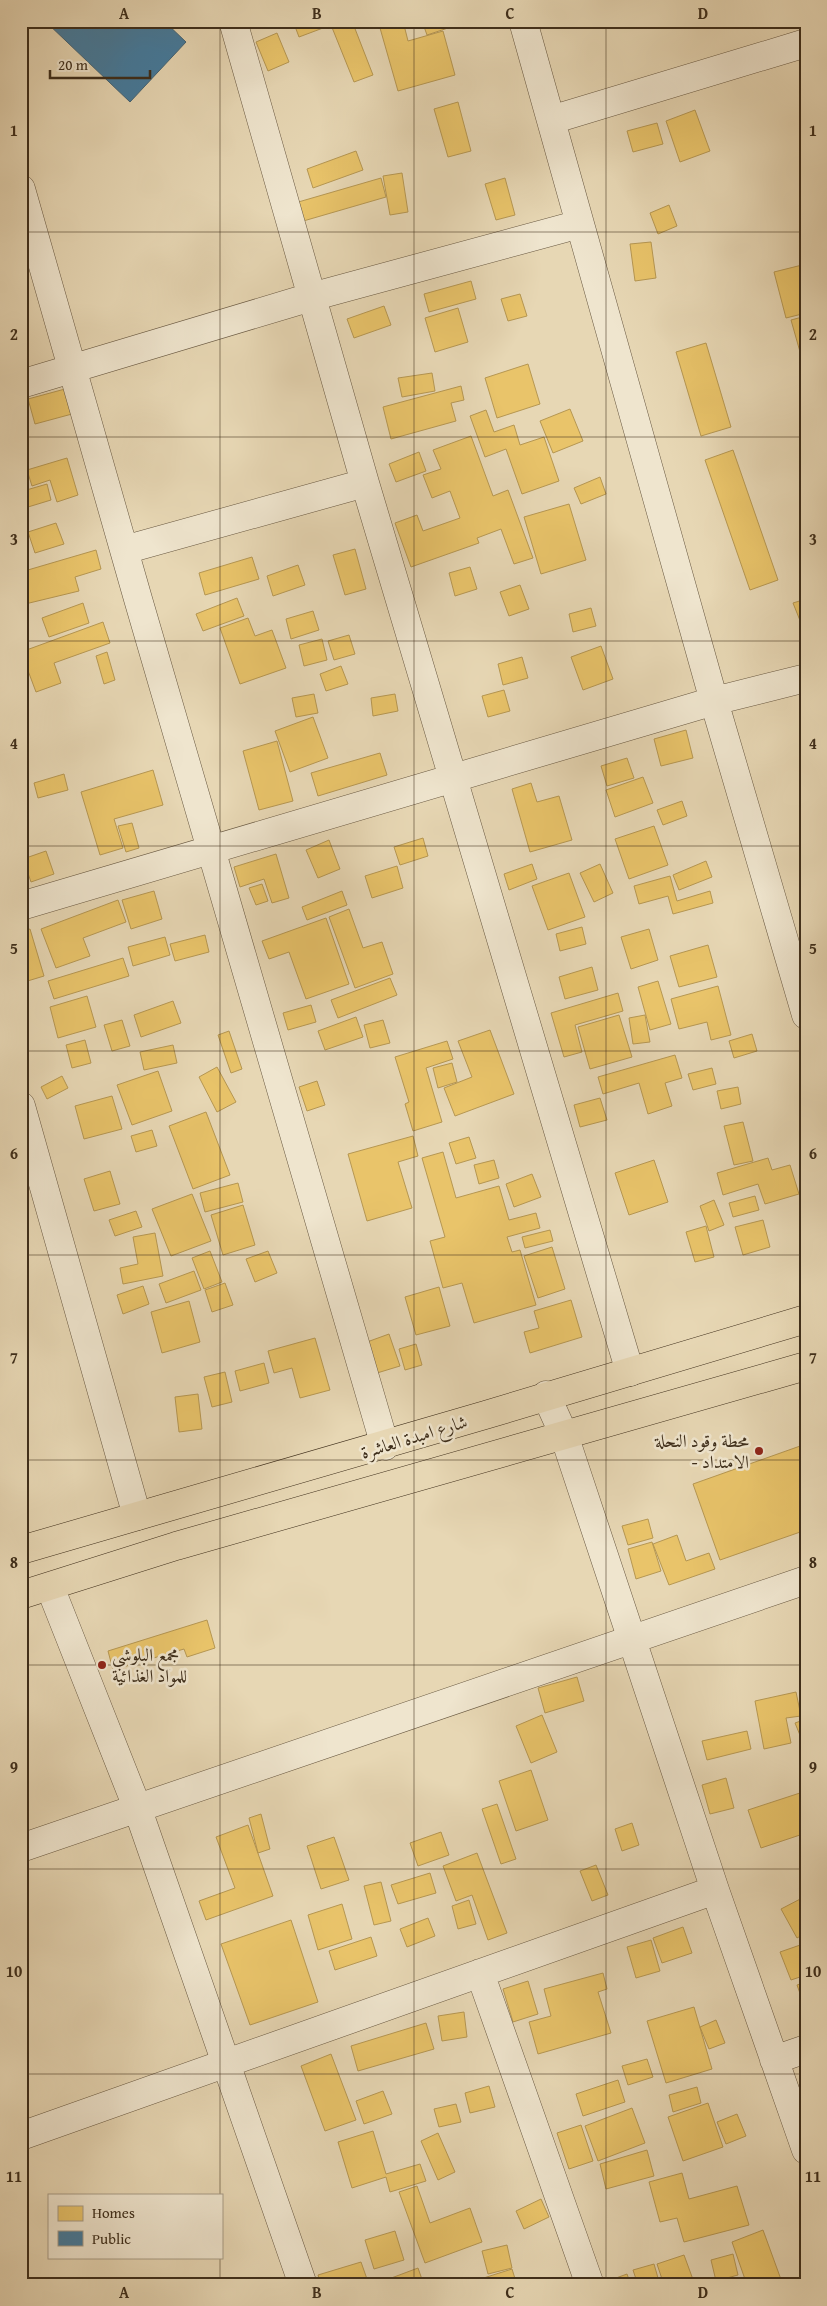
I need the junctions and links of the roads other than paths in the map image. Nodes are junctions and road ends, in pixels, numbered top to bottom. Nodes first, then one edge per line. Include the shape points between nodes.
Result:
1 (233, 21) edge
2 (523, 21) edge
3 (806, 43) edge
4 (551, 120) junction
5 (21, 189) edge
6 (580, 224) junction
7 (311, 297) junction
8 (73, 367) junction
9 (21, 384) edge
10 (365, 483) junction
11 (124, 550) junction
12 (806, 678) edge
13 (714, 701) junction
14 (454, 778) junction
15 (211, 850) junction
16 (21, 906) edge
17 (806, 1015) edge
18 (21, 1106) edge
19 (806, 1319) edge
20 (806, 1366) edge
21 (630, 1372) junction
22 (546, 1395) junction
23 (564, 1435) junction
24 (385, 1446) junction
25 (137, 1516) junction
26 (21, 1550) edge
27 (806, 1580) edge
28 (50, 1587) junction
29 (21, 1595) edge
30 (631, 1641) junction
31 (137, 1807) junction
32 (21, 1848) edge
33 (715, 1890) junction
34 (480, 1973) junction
35 (806, 2049) edge
36 (774, 2060) junction
37 (226, 2063) junction
38 (21, 2136) edge
39 (806, 2150) edge
40 (303, 2285) edge
41 (590, 2285) edge

1 - 7 street
2 - 4 street
3 - 4 street
4 - 6 street
5 - 8 street
6 - 7 street
6 - 13 street
7 - 8 street
7 - 10 street
8 - 9 street
8 - 11 street
10 - 11 street
10 - 14 street
11 - 15 street
12 - 13 street
13 - 14 street
13 - 17 street
14 - 15 street
14 - 21 street
15 - 16 street
15 - 24 street
18 - 25 street
19 - 21 main road, شارع امبدة العاشرة
20 - 23 main road
21 - 22 main road, شارع امبدة العاشرة
22 - 23 street
22 - 24 main road, شارع امبدة العاشرة
23 - 28 main road via 176,1546
23 - 30 street
24 - 25 main road, شارع امبدة العاشرة
25 - 26 main road, شارع امبدة العاشرة
27 - 30 street
28 - 29 main road
28 - 31 street
30 - 31 street
30 - 33 street
31 - 32 street
31 - 37 street
33 - 34 street
33 - 36 street
34 - 37 street
34 - 41 street
35 - 36 street
36 - 39 street
37 - 38 street
37 - 40 street

